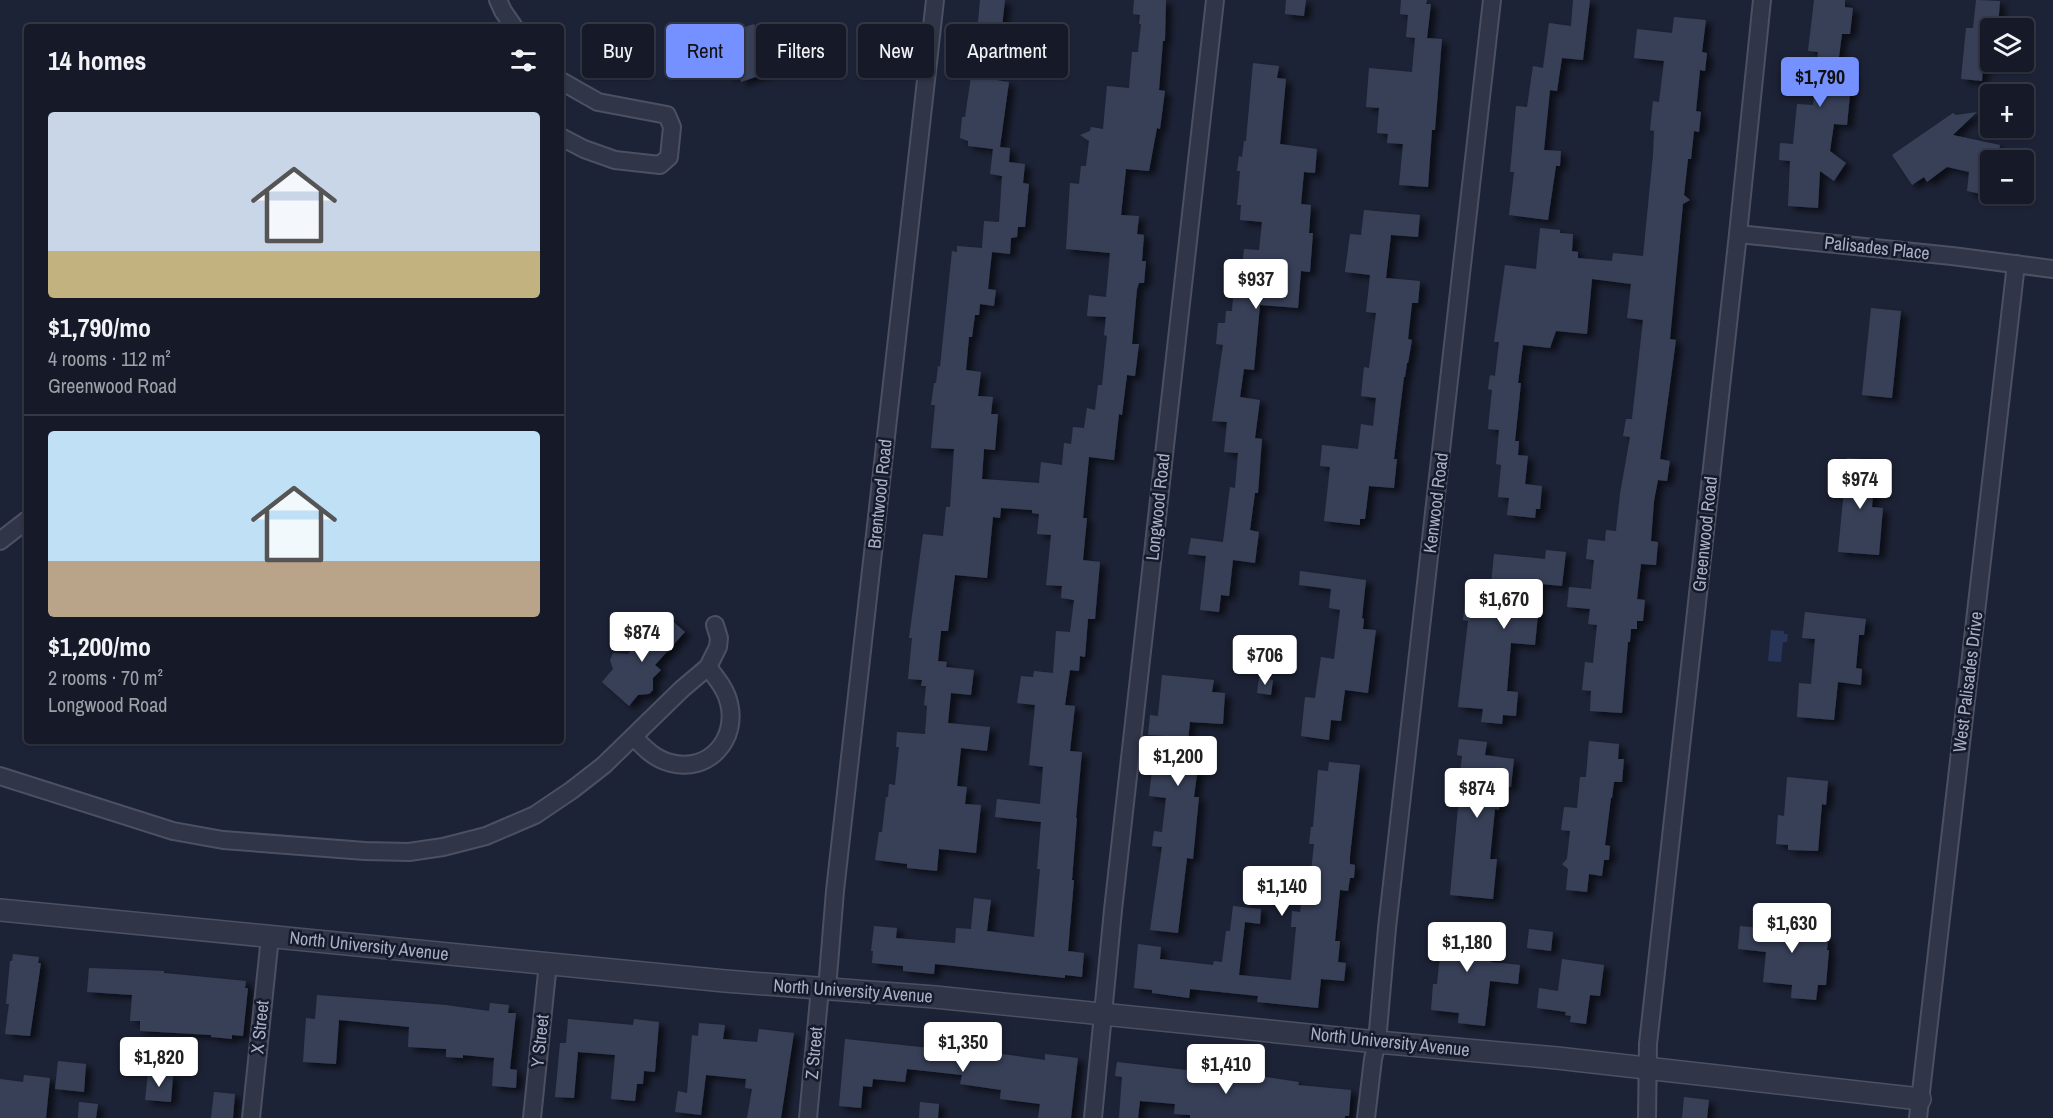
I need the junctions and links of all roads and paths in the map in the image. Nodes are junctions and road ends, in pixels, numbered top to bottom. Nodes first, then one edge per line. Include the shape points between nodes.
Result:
1 (498, 0) edge
2 (935, 0) edge
3 (1215, 0) edge
4 (1492, 0) edge
5 (1762, 0) edge
6 (512, 24) edge
7 (564, 83) edge
8 (564, 138) edge
9 (1738, 234) junction
10 (2016, 264) junction
11 (2053, 269) edge
12 (24, 522) edge
13 (0, 541) edge
14 (715, 625) dead end
15 (708, 667) junction
16 (634, 737) junction
17 (0, 776) edge
18 (0, 910) edge
19 (270, 937) junction
20 (548, 963) junction
21 (823, 989) junction
22 (1104, 1014) junction
23 (1377, 1042) junction
24 (1648, 1068) junction
25 (1919, 1109) edge
26 (251, 1118) edge
27 (532, 1118) edge
28 (808, 1118) edge
29 (1093, 1118) edge
30 (1366, 1118) edge
31 (1647, 1118) edge

1 - 6 street
2 - 21 street, Brentwood Road
3 - 22 street, Longwood Road
4 - 23 street, Kenwood Road
5 - 9 street, Greenwood Road
7 - 8 street via 598,102 667,115 672,127 669,157 660,165 615,160
9 - 10 street, Palisades Place
9 - 24 street, Greenwood Road
10 - 11 street, Palisades Place
10 - 25 street, West Palisades Drive
12 - 13 street
14 - 15 street via 718,647
15 - 16 street
15 - 16 street via 724,689 731,712 729,734 715,753 694,764 673,764 655,756
16 - 17 street via 580,784 535,815 486,836 409,852 223,840 173,831
18 - 19 street, North University Avenue
19 - 20 street, North University Avenue
19 - 26 street, X Street
20 - 21 street, North University Avenue
20 - 27 street, Y Street
21 - 22 street, North University Avenue
21 - 28 street, Z Street
22 - 23 street, North University Avenue
22 - 29 street, Longwood Road
23 - 24 street, North University Avenue
23 - 30 street, Kenwood Road
24 - 25 street, North University Avenue
24 - 31 street, Greenwood Road

